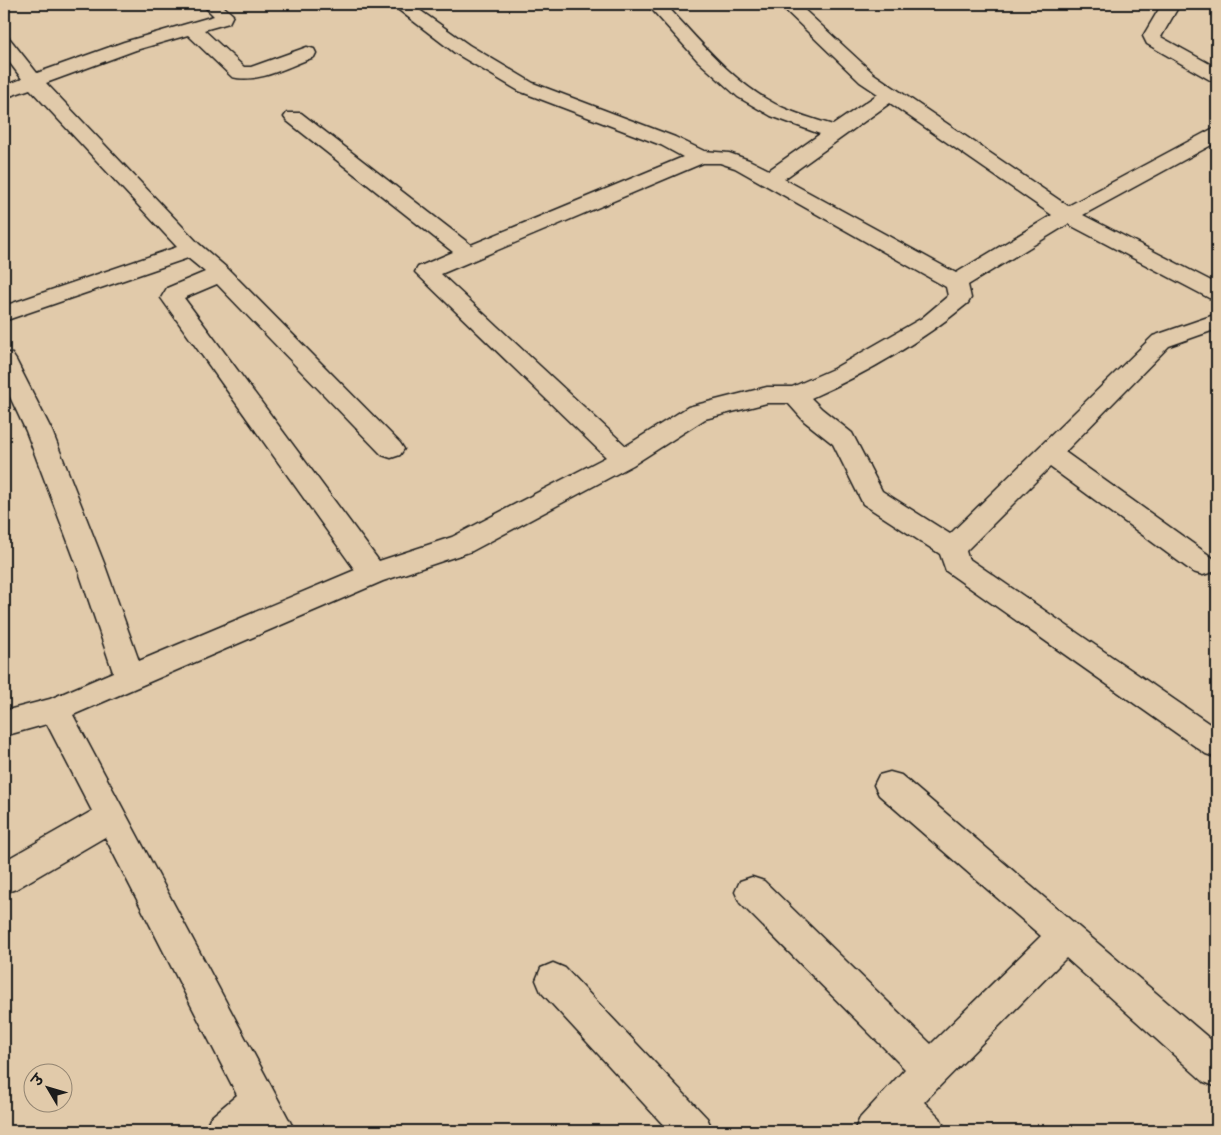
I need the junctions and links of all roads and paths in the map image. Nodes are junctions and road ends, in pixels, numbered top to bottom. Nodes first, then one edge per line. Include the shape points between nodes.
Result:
1 (211, 4) edge
2 (400, 4) edge
3 (656, 4) edge
4 (788, 4) edge
5 (1171, 4) edge
6 (192, 29) junction
7 (4, 43) edge
8 (307, 54) dead end
9 (1217, 76) edge
10 (34, 82) junction
11 (4, 92) edge
12 (890, 94) junction
13 (294, 117) dead end
14 (835, 133) junction
15 (1211, 144) edge
16 (700, 157) junction
17 (770, 179) junction
18 (1067, 215) junction
19 (191, 250) junction
20 (469, 254) junction
21 (220, 274) junction
22 (956, 284) junction
23 (1217, 293) edge
24 (4, 314) edge
25 (1217, 321) edge
26 (4, 360) edge
27 (795, 395) junction
28 (391, 449) dead end
29 (1048, 453) junction
30 (624, 459) junction
31 (952, 549) junction
32 (1203, 565) dead end
33 (373, 574) junction
34 (130, 678) junction
35 (55, 710) junction
36 (4, 723) edge
37 (1217, 745) edge
38 (890, 785) dead end
39 (111, 817) junction
40 (4, 878) edge
41 (752, 892) dead end
42 (1065, 935) junction
43 (553, 980) dead end
44 (1217, 1068) edge
45 (931, 1069) junction
46 (897, 1103) junction
47 (268, 1116) edge
48 (223, 1131) edge
49 (694, 1131) edge
50 (873, 1131) edge
51 (927, 1131) edge

1 - 6 street via 225,17
2 - 16 street via 462,49 526,87 668,141
3 - 14 street via 727,79 751,97 776,111
4 - 12 street via 866,78
5 - 9 street via 1152,36 1153,40
6 - 8 street via 239,73 253,73
6 - 10 street via 130,46
7 - 10 street
10 - 11 street
10 - 19 street
12 - 14 street
12 - 18 street
13 - 20 street
14 - 17 street
15 - 18 street
16 - 17 street via 722,157
16 - 20 street
17 - 22 street
18 - 22 street
18 - 23 street
19 - 21 street
19 - 24 street
20 - 30 street via 426,272
21 - 28 street
21 - 33 street via 175,293 172,298
22 - 27 street via 960,298 930,323 842,375
25 - 29 street via 1161,341
26 - 34 street via 39,431
27 - 30 street via 767,395 697,413
27 - 31 street via 813,415 843,439 872,497
29 - 31 street
29 - 32 street
30 - 33 street via 462,544
31 - 37 street via 956,564
33 - 34 street
34 - 35 street
35 - 36 street
35 - 39 street
38 - 42 street
39 - 40 street
39 - 47 street
41 - 45 street
42 - 44 street
42 - 45 street
43 - 49 street
45 - 46 street
46 - 50 street
46 - 51 street
47 - 48 street

